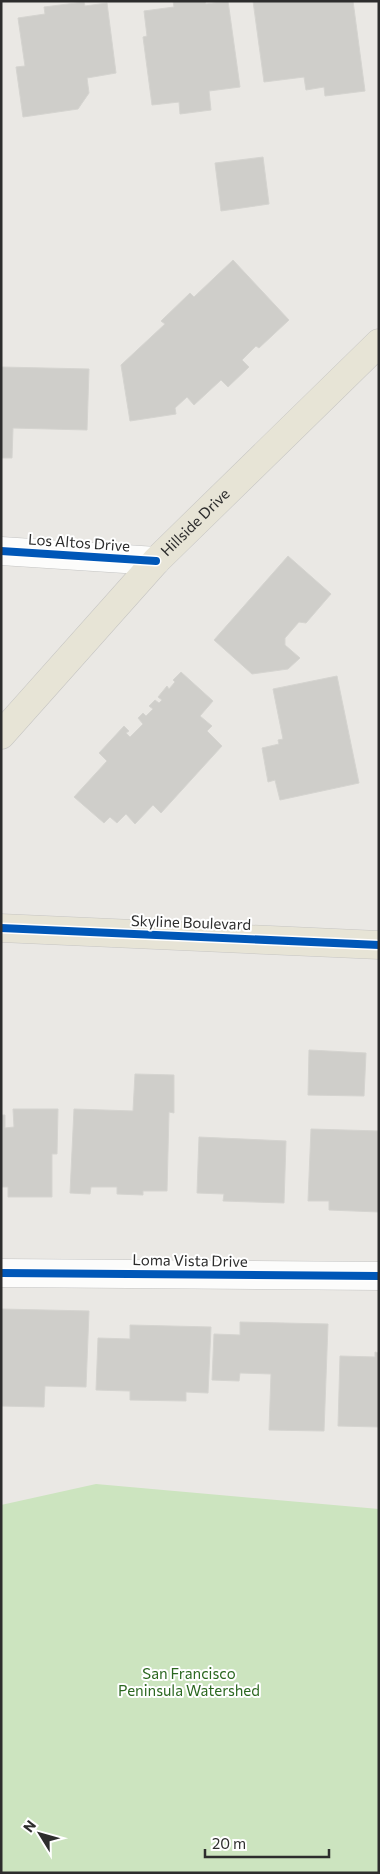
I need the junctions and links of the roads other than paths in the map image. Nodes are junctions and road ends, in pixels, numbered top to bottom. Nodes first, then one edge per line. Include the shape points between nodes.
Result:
1 (378, 347) edge
2 (1, 551) edge
3 (156, 561) junction
4 (1, 735) edge
5 (1, 928) edge
6 (379, 944) edge
7 (1, 1273) edge
8 (379, 1276) edge

1 - 3 main road, Hillside Drive
2 - 3 street, Los Altos Drive
3 - 4 main road, Hillside Drive
5 - 6 main road, Skyline Boulevard
7 - 8 street, Loma Vista Drive

